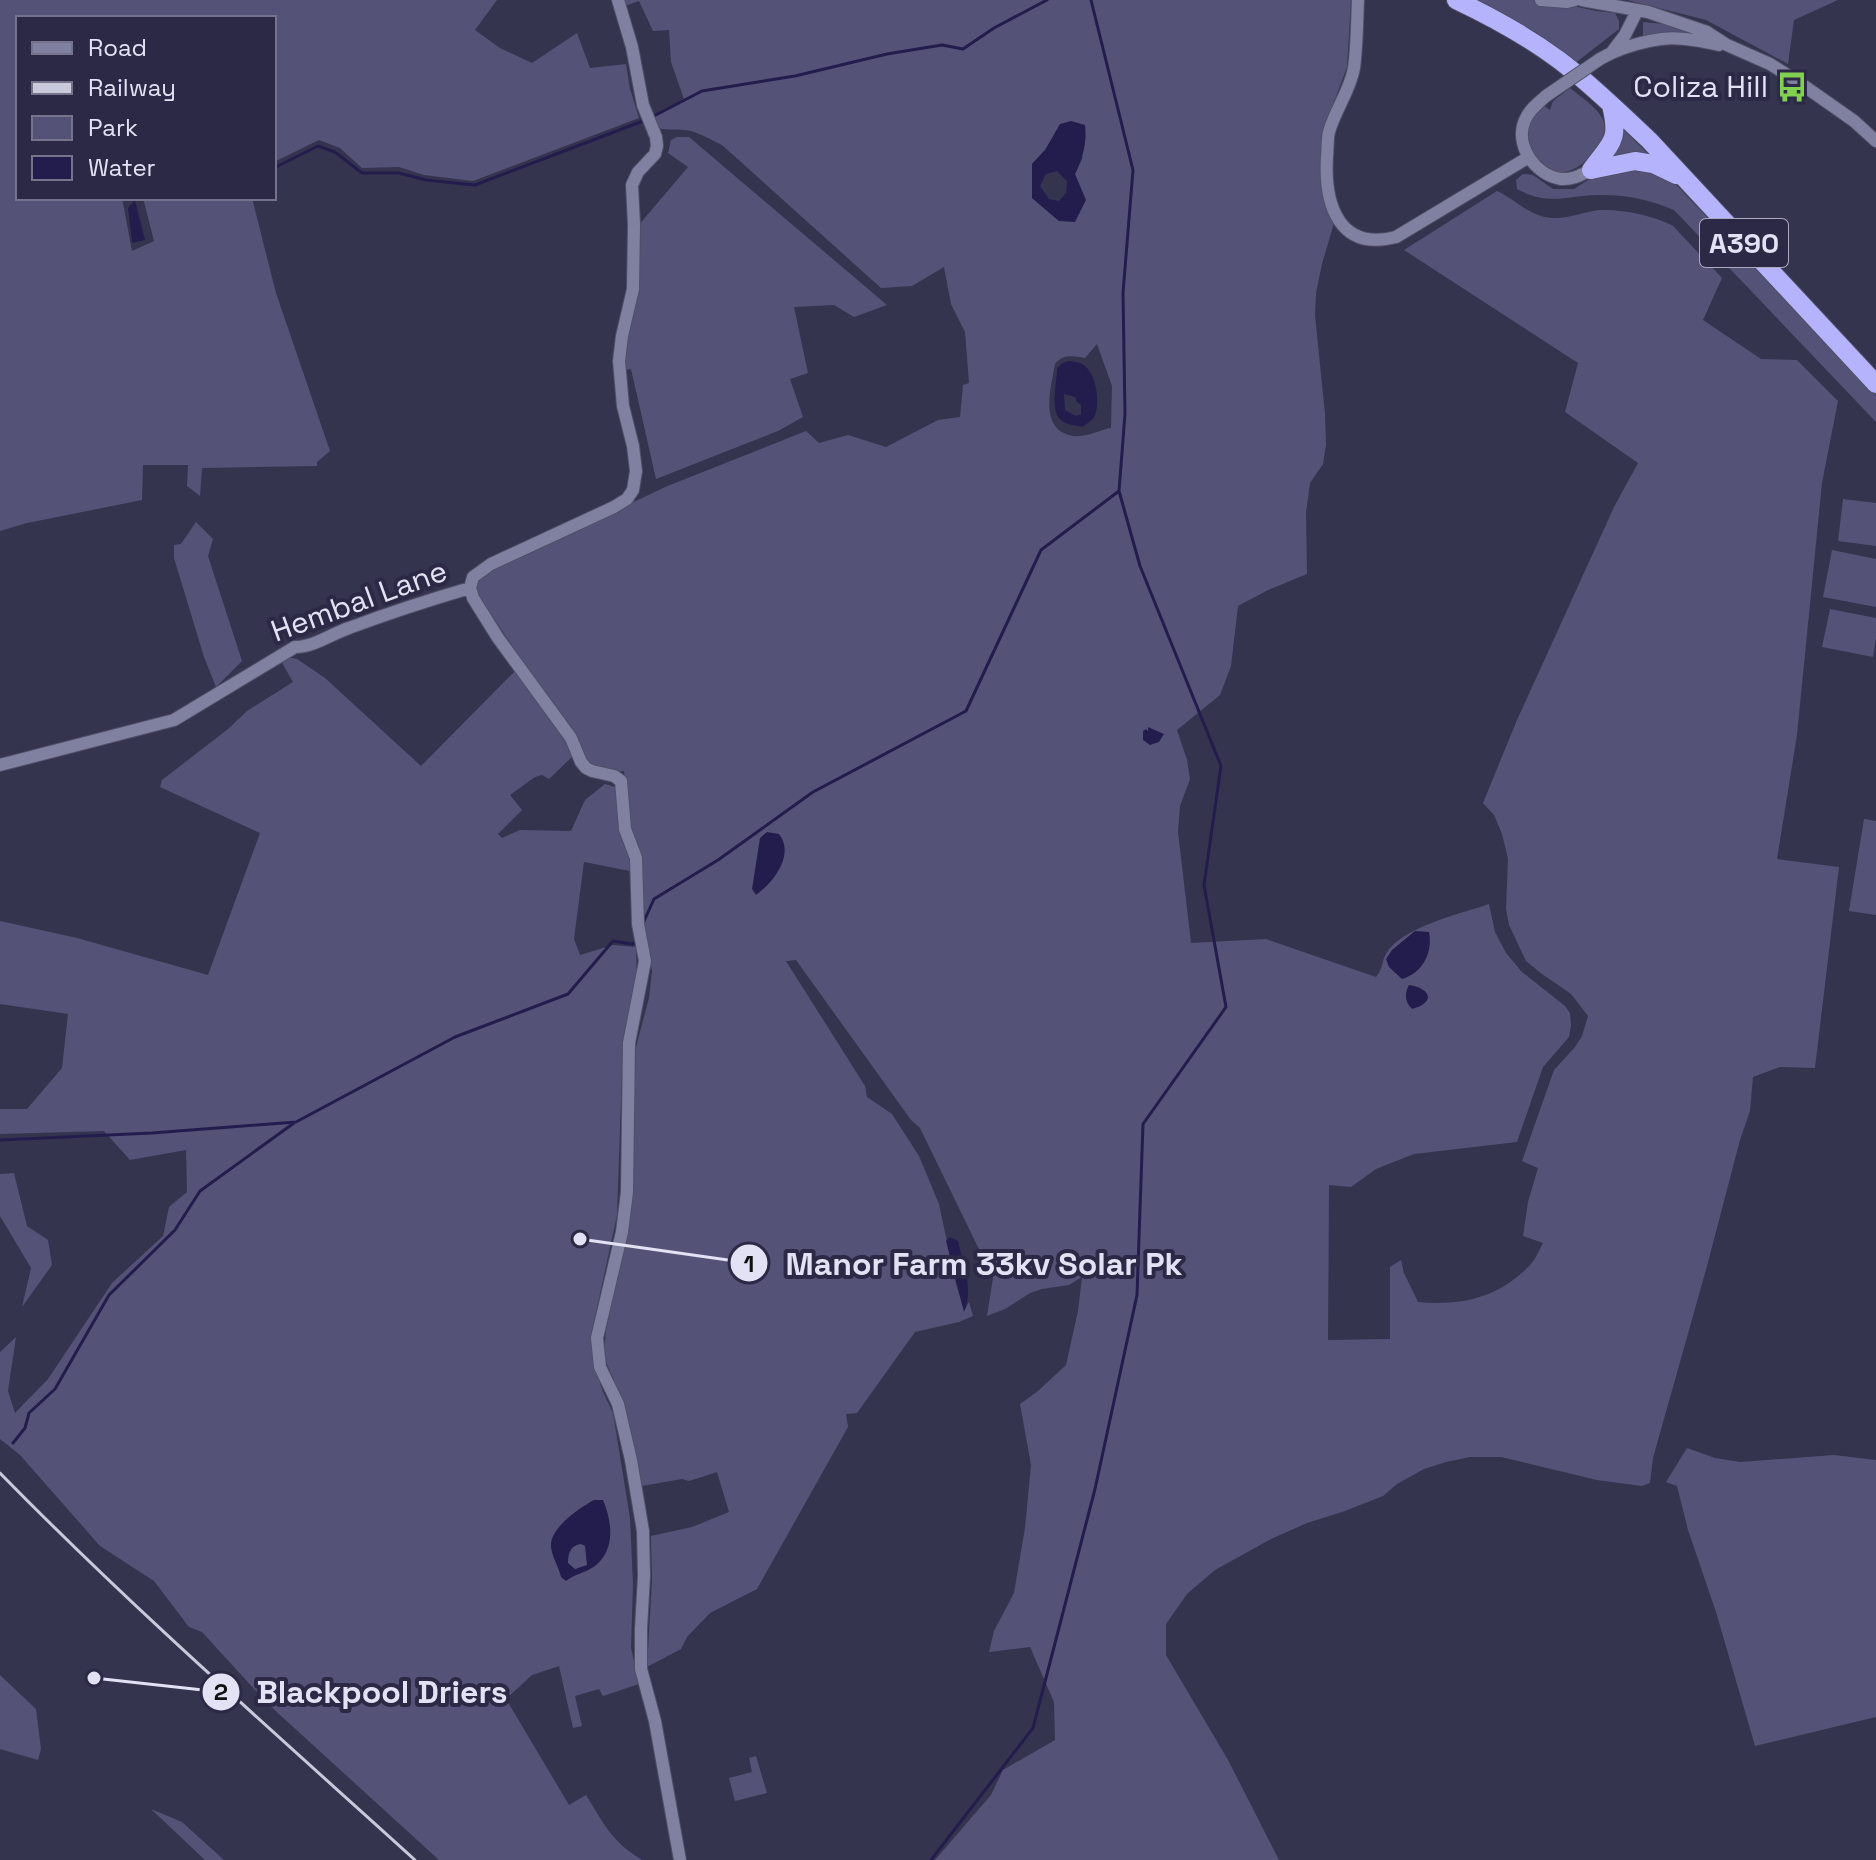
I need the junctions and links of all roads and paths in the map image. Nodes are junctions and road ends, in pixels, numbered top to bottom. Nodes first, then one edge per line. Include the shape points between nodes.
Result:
1 (618, 0) edge
2 (1358, 0) edge
3 (1456, 0) edge
4 (1541, 0) edge
5 (1575, 0) edge
6 (1582, 0) edge
7 (1637, 11) junction
8 (1633, 41) junction
9 (1727, 45) junction
10 (1610, 104) junction
11 (1876, 141) edge
12 (1529, 157) junction
13 (1591, 170) junction
14 (1685, 180) junction
15 (1876, 384) edge
16 (470, 588) junction
17 (0, 765) edge
18 (680, 1860) edge

1 - 16 street via 657,146 632,185 633,289 619,361 636,471 633,490 614,507 491,564 473,577
2 - 12 street via 1354,70 1327,139 1328,197 1339,222 1366,238 1396,237
3 - 10 highway, A390 via 1560,61
4 - 5 street
6 - 7 street
7 - 8 street
7 - 9 street via 1686,24
8 - 9 street via 1673,37
8 - 12 street, bridge via 1530,111 1524,122
9 - 11 street via 1797,81
10 - 13 highway via 1613,140
10 - 14 highway, A390
12 - 13 street via 1556,178 1572,179
13 - 14 highway via 1644,162
14 - 15 highway, A390
16 - 17 street, Hembal Lane via 295,647 174,720
16 - 18 street via 498,638 571,738 581,762 621,781 625,829 636,858 645,961 629,1043 627,1192 597,1338 600,1367 618,1404 641,1519 641,1669

